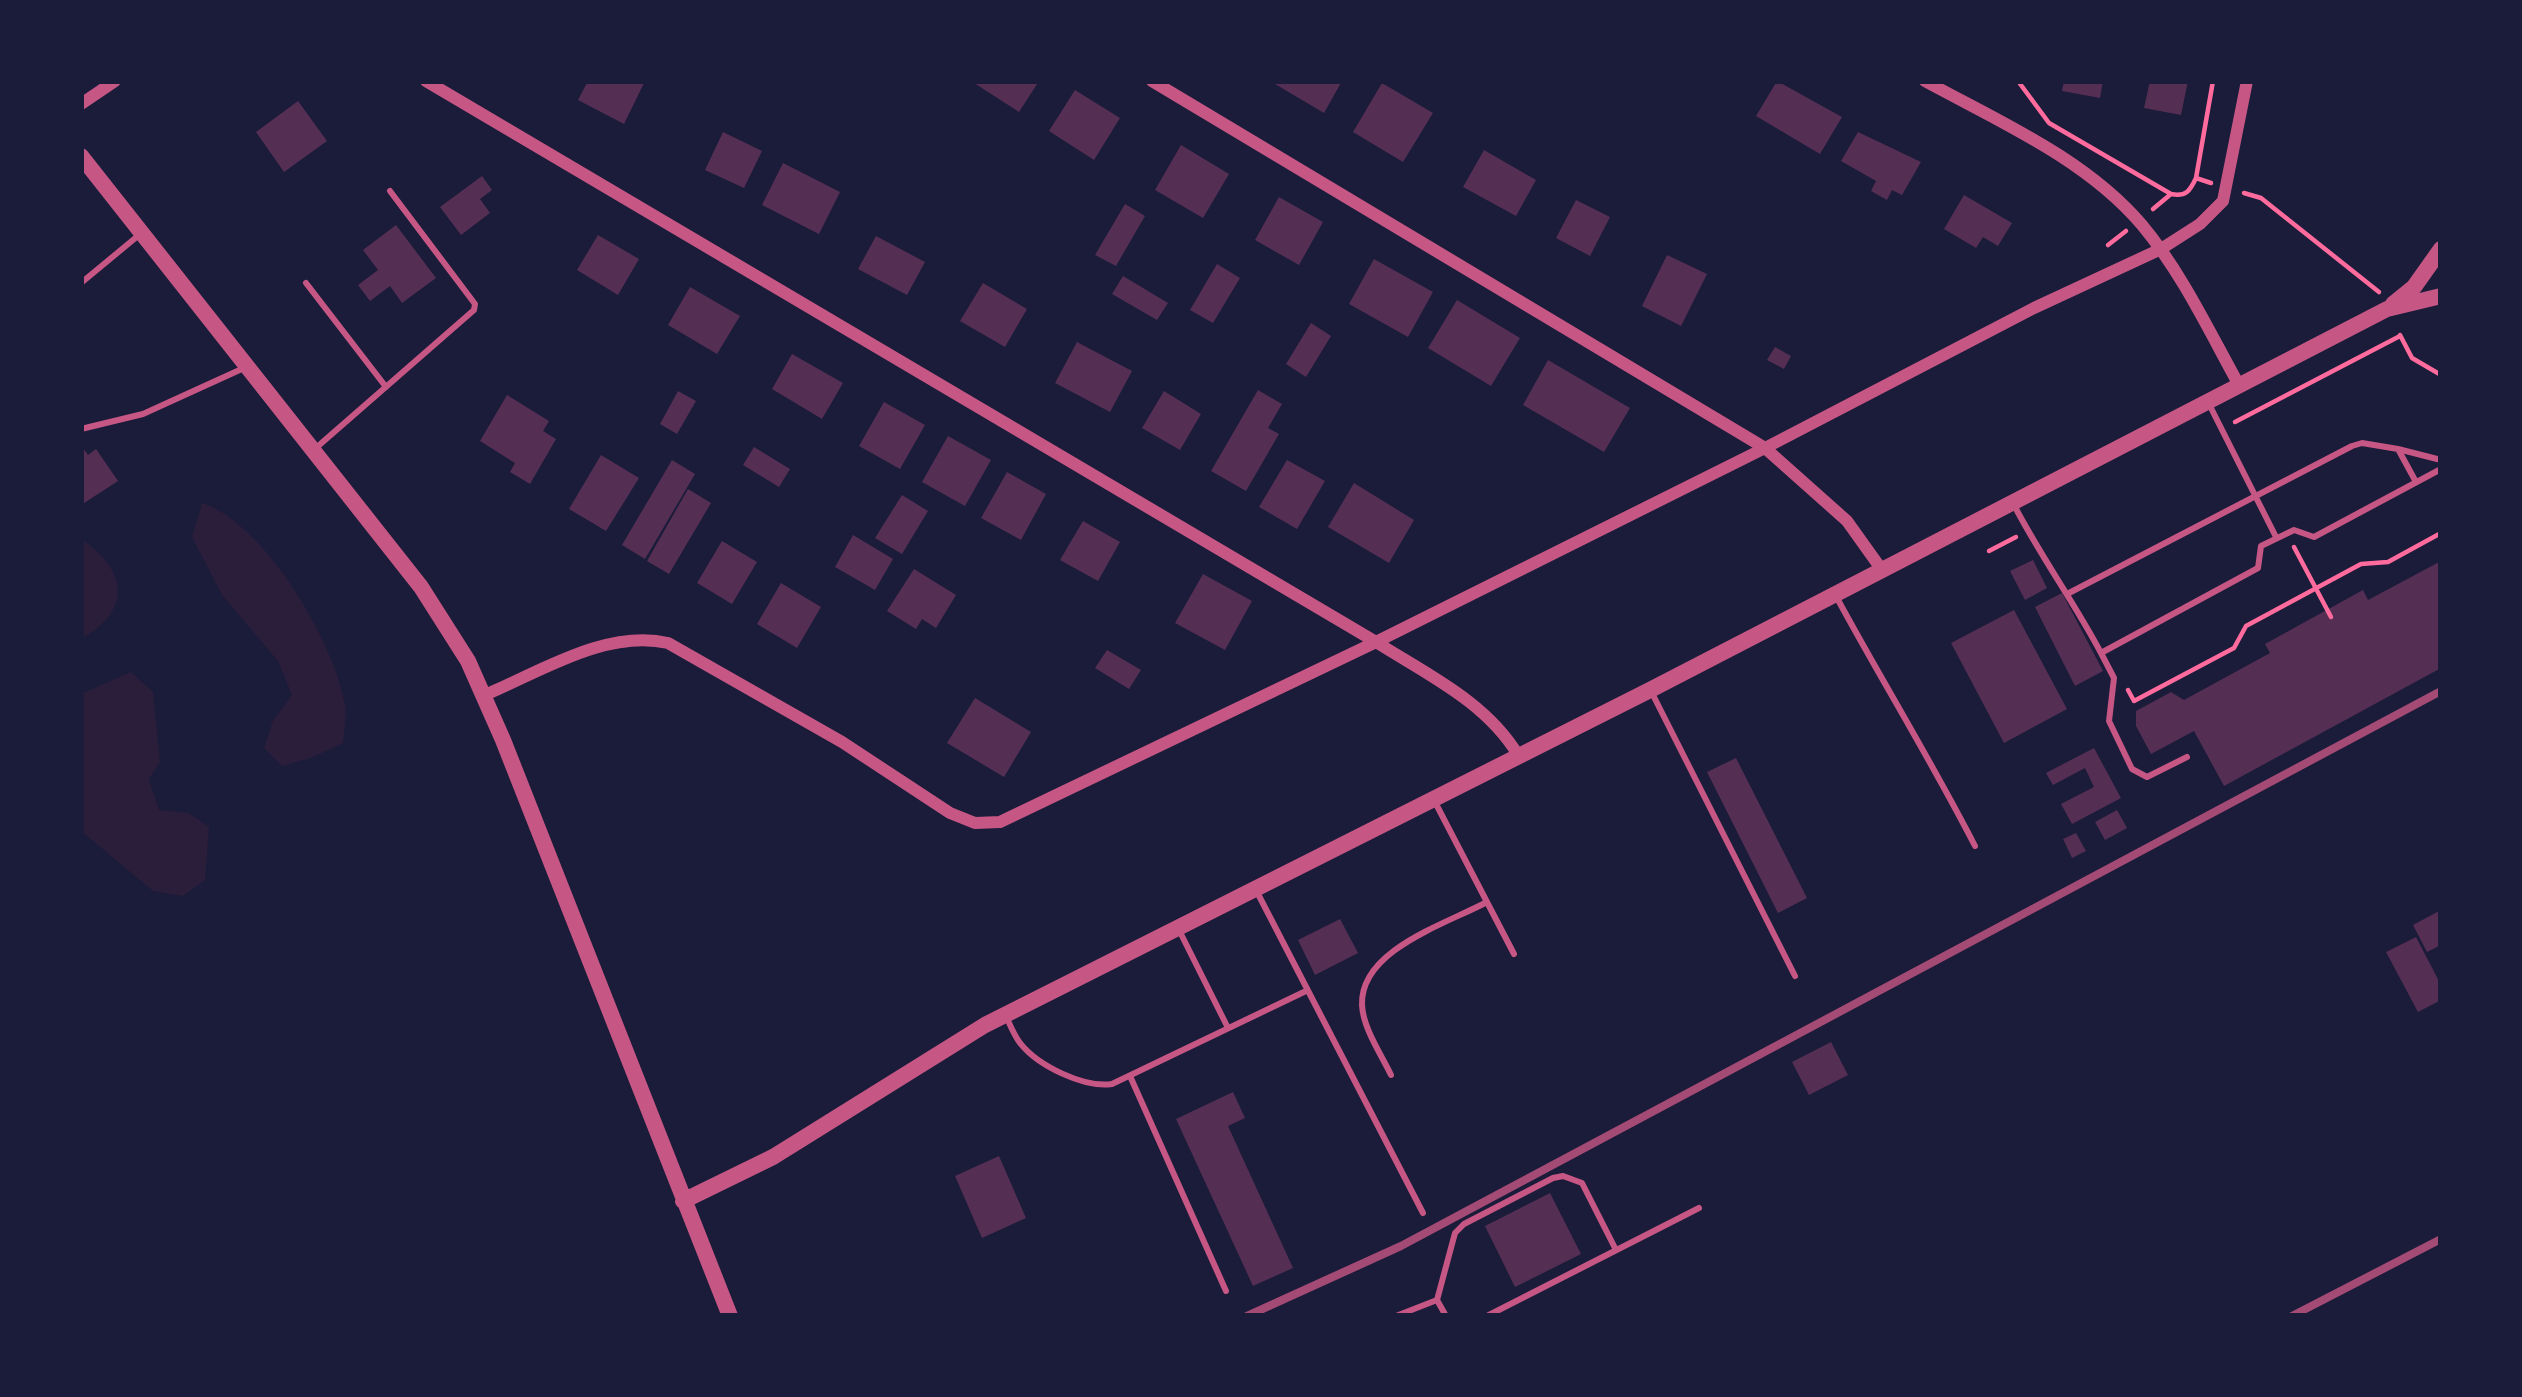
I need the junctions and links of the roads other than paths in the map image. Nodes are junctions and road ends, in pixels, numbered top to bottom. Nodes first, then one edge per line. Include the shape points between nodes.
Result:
1 (116, 81) edge
2 (426, 81) edge
3 (1152, 81) edge
4 (1925, 81) edge
5 (2247, 81) edge
6 (81, 104) edge
7 (81, 155) edge
8 (390, 191) dead end
9 (141, 233) junction
10 (2161, 248) junction
11 (2441, 249) edge
12 (306, 283) dead end
13 (81, 284) edge
14 (2441, 296) edge
15 (2387, 309) junction
16 (247, 366) junction
17 (2239, 385) junction
18 (386, 388) junction
19 (2207, 401) junction
20 (81, 429) edge
21 (1765, 448) junction
22 (2398, 449) junction
23 (313, 450) junction
24 (2441, 460) edge
25 (2441, 469) edge
26 (2416, 482) junction
27 (2255, 496) junction
28 (2013, 502) junction
29 (2276, 539) junction
30 (1882, 570) junction
31 (2069, 593) junction
32 (1835, 594) junction
33 (1376, 642) junction
34 (2101, 653) junction
35 (1650, 689) junction
36 (485, 695) junction
37 (1518, 755) junction
38 (2187, 757) dead end
39 (1433, 799) junction
40 (1975, 846) dead end
41 (1255, 889) junction
42 (1487, 902) junction
43 (1178, 928) junction
44 (1514, 955) dead end
45 (1795, 976) dead end
46 (1306, 991) junction
47 (1005, 1015) junction
48 (1228, 1028) junction
49 (1391, 1075) dead end
50 (1130, 1076) junction
51 (683, 1201) junction
52 (1699, 1208) dead end
53 (1423, 1213) dead end
54 (1616, 1250) junction
55 (1226, 1292) dead end
56 (1437, 1300) junction
57 (730, 1316) edge
58 (1396, 1316) edge
59 (1446, 1316) edge
60 (1487, 1316) edge

1 - 6 street
2 - 33 street
3 - 21 street
4 - 10 street via 2084,173
5 - 10 street via 2227,188 2213,213
7 - 9 street
8 - 18 lane via 475,304
9 - 13 lane
9 - 16 street
10 - 17 street
10 - 21 street
11 - 15 street
12 - 18 lane
14 - 15 street
15 - 17 street
16 - 20 lane via 142,413
16 - 23 street
17 - 19 street
18 - 23 lane
19 - 27 lane
19 - 28 street
21 - 30 street via 1847,521
21 - 33 street
22 - 24 lane
22 - 26 lane
22 - 27 lane via 2362,442
23 - 36 street via 432,603
25 - 26 lane
26 - 29 lane via 2314,537 2294,530
27 - 29 lane
27 - 31 lane
28 - 30 street
28 - 31 lane
29 - 34 lane via 2261,547 2258,568
30 - 32 street
31 - 34 lane
32 - 35 street
32 - 40 lane
33 - 36 street via 988,823 950,813 668,644 644,638 600,646
33 - 37 street via 1485,712
34 - 38 lane via 2114,678 2109,722 2132,769 2147,777
35 - 37 street
35 - 45 lane
36 - 51 street
37 - 39 street
39 - 41 street
39 - 42 lane
41 - 43 street
41 - 46 lane
42 - 44 lane
42 - 49 lane via 1373,967 1362,1006
43 - 47 street
43 - 48 lane
46 - 48 lane
46 - 53 lane
47 - 50 lane via 1024,1048 1087,1083
47 - 51 street via 773,1157
48 - 50 lane
50 - 55 lane
51 - 57 street
52 - 54 lane
54 - 56 lane via 1582,1183 1553,1178 1455,1233
54 - 60 lane
56 - 58 lane
56 - 59 lane

